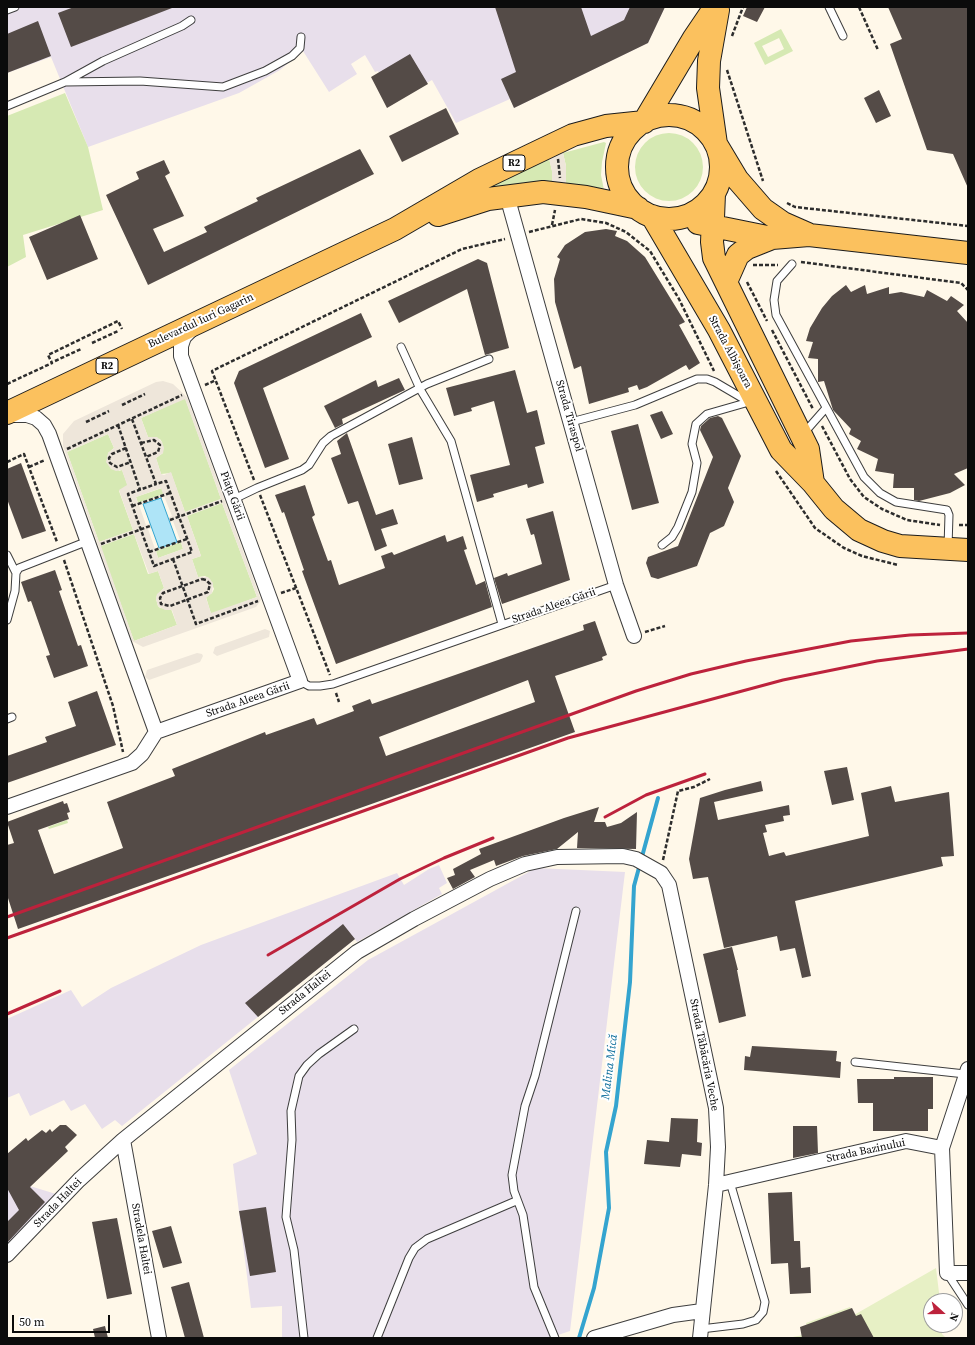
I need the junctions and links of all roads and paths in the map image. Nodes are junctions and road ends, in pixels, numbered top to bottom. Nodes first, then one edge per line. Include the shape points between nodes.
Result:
1 (15, 7) edge
2 (715, 7) edge
3 (718, 7) edge
4 (743, 7) edge
5 (829, 7) edge
6 (859, 7) edge
7 (7, 10) edge
8 (191, 20) dead end
9 (843, 36) dead end
10 (301, 37) dead end
11 (729, 44) dead end
12 (878, 50) dead end
13 (726, 69) dead end
14 (65, 82) junction
15 (7, 106) edge
16 (644, 122) junction
17 (716, 144) junction
18 (556, 155) dead end
19 (559, 182) dead end
20 (765, 189) dead end
21 (714, 194) junction
22 (507, 196) junction
23 (782, 201) dead end
24 (557, 204) dead end
25 (645, 212) junction
26 (675, 218) junction
27 (581, 219) dead end
28 (552, 225) junction
29 (713, 226) junction
30 (968, 226) edge
31 (395, 229) junction
32 (809, 235) junction
33 (519, 236) junction
34 (772, 238) junction
35 (968, 253) edge
36 (792, 264) junction
37 (751, 265) dead end
38 (735, 279) junction
39 (968, 290) edge
40 (206, 319) junction
41 (122, 329) dead end
42 (118, 331) dead end
43 (92, 343) dead end
44 (401, 347) dead end
45 (81, 349) dead end
46 (489, 359) dead end
47 (55, 361) dead end
48 (216, 380) junction
49 (7, 384) edge
50 (201, 387) dead end
51 (420, 389) junction
52 (145, 394) dead end
53 (185, 394) dead end
54 (122, 405) dead end
55 (755, 405) junction
56 (826, 408) junction
57 (109, 411) dead end
58 (7, 414) edge
59 (817, 418) junction
60 (132, 419) junction
61 (86, 422) dead end
62 (571, 422) junction
63 (118, 425) junction
64 (801, 436) junction
65 (141, 443) junction
66 (126, 448) junction
67 (65, 450) dead end
68 (146, 457) junction
69 (49, 458) dead end
70 (7, 462) edge
71 (131, 462) junction
72 (29, 467) junction
73 (813, 483) junction
74 (156, 484) junction
75 (257, 488) junction
76 (140, 490) junction
77 (170, 493) junction
78 (229, 499) junction
79 (132, 506) junction
80 (179, 516) junction
81 (170, 520) dead end
82 (949, 525) junction
83 (150, 526) dead end
84 (968, 526) edge
85 (141, 530) junction
86 (187, 539) junction
87 (93, 543) junction
88 (662, 545) dead end
89 (958, 550) edge
90 (61, 552) junction
91 (149, 552) junction
92 (7, 555) edge
93 (173, 559) junction
94 (16, 573) junction
95 (616, 585) junction
96 (182, 586) junction
97 (296, 588) junction
98 (277, 595) dead end
99 (187, 600) junction
100 (261, 600) dead end
101 (7, 620) edge
102 (502, 624) junction
103 (665, 626) dead end
104 (640, 634) joint
105 (300, 681) junction
106 (333, 684) junction
107 (339, 702) dead end
108 (156, 732) junction
109 (126, 766) junction
110 (710, 779) dead end
111 (7, 807) edge
112 (657, 870) junction
113 (576, 911) dead end
114 (354, 1029) dead end
115 (855, 1062) dead end
116 (967, 1071) edge
117 (123, 1140) junction
118 (942, 1148) junction
119 (730, 1182) junction
120 (716, 1185) junction
121 (516, 1202) junction
122 (7, 1255) edge
123 (947, 1273) junction
124 (968, 1273) edge
125 (968, 1305) edge
126 (702, 1311) junction
127 (700, 1333) edge
128 (159, 1338) edge
129 (304, 1338) edge
130 (377, 1338) edge
131 (555, 1338) edge
132 (594, 1338) edge

1 - 7 lane
2 - 16 main road
3 - 17 main road via 708,81
4 - 11 path
5 - 9 lane
6 - 12 path
8 - 14 lane via 103,61
10 - 14 lane via 300,48 292,56 265,72 224,87 140,81
13 - 20 path
14 - 15 lane
16 - 17 main road via 656,116 666,115 686,118 703,127
16 - 25 main road via 625,140 617,168 626,196
16 - 31 main road, Bulevardul Iuri Gagarin / R2 via 606,126 573,135 480,180
17 - 21 main road via 721,169
17 - 32 main road via 737,179 763,209 783,223
18 - 19 path via 560,169
21 - 26 main road via 700,209 690,215
21 - 29 main road
22 - 25 main road, Bulevardul Iuri Gagarin / R2 via 558,192
22 - 31 main road, Bulevardul Iuri Gagarin / R2 via 468,204
22 - 33 street, Strada Tiraspol
23 - 30 path via 795,207
24 - 28 path
25 - 26 main road
25 - 55 main road, Strada Albișoara via 719,330
26 - 29 main road
27 - 28 path
28 - 33 path
29 - 34 main road
29 - 38 main road via 714,258
31 - 40 main road, Bulevardul Iuri Gagarin / R2
32 - 34 main road
32 - 35 main road
33 - 48 path via 462,249 212,371
33 - 62 street, Strada Tiraspol
34 - 38 main road via 747,248 738,256
36 - 37 path
36 - 39 path via 802,262 961,283
36 - 56 lane via 777,282 774,300 776,315
38 - 59 path
38 - 64 main road
40 - 58 main road, Bulevardul Iuri Gagarin / R2
40 - 78 street, Piața Gării via 190,329 184,337 181,356
41 - 49 path via 118,321 48,355 52,363
42 - 43 path
44 - 51 lane
45 - 47 path
46 - 51 lane
48 - 50 path
48 - 75 path
51 - 75 lane via 331,436 323,443 309,465 302,470
51 - 102 lane via 451,441
52 - 54 path
53 - 60 path
55 - 62 lane via 715,382 697,379 635,405
55 - 73 main road, Strada Albișoara via 781,450
55 - 88 lane via 707,414 696,424 692,444 697,469 692,492 678,527 672,537
56 - 59 lane
56 - 82 lane via 864,477 880,493 910,506 943,508 950,515
57 - 61 path
58 - 87 street via 26,414 44,425
59 - 64 lane
59 - 82 path via 850,479 864,497 882,509 907,520
60 - 63 path
60 - 65 path
62 - 95 street, Strada Tiraspol
63 - 66 path
63 - 67 path
64 - 73 main road via 808,448
65 - 68 path
65 - 68 path via 151,440 159,443 158,452
66 - 71 path
66 - 71 path via 112,454 110,463 117,467
68 - 74 path
69 - 72 path
70 - 72 path via 24,454
71 - 76 path
72 - 90 path
73 - 89 main road, Strada Albișoara via 839,514 870,536 900,546
74 - 76 path
74 - 77 path via 166,481
75 - 78 lane
75 - 97 path
76 - 79 path via 128,494
77 - 79 path
77 - 80 path
78 - 80 path
78 - 105 street, Piața Gării
79 - 85 path
80 - 81 path
80 - 86 path
82 - 84 path
82 - 89 lane
83 - 85 path
85 - 87 path
85 - 91 path
86 - 91 path
86 - 93 path via 192,552
87 - 90 lane
87 - 108 street
90 - 94 lane via 24,565
90 - 109 path via 113,706
91 - 93 path via 154,566
92 - 94 lane
93 - 96 path
94 - 101 lane via 15,591
95 - 102 lane, Strada Aleea Gării
95 - 104 street, Strada Tiraspol
96 - 99 path
96 - 99 path via 163,593 160,600 163,606 167,607
96 - 99 path via 202,579 210,584 208,592
97 - 98 path
97 - 106 path
99 - 100 path via 196,624
102 - 106 lane, Strada Aleea Gării
103 - 104 path
105 - 106 lane, Strada Aleea Gării via 309,686
105 - 108 street, Strada Aleea Gării
106 - 107 path
108 - 109 street via 142,754
109 - 111 street
110 - 112 path via 678,791
112 - 117 street, Strada Haltei via 636,859 616,855 557,857 537,860 490,879 373,942 340,965
112 - 120 street, Strada Tăbăcăria Veche via 669,886 716,1108
113 - 121 lane via 522,1119 512,1175
114 - 129 lane via 306,1065 299,1076 291,1111 292,1140 286,1217 294,1250
115 - 116 lane
116 - 118 street
117 - 122 street, Strada Haltei
117 - 128 street, Stradela Haltei
118 - 119 street, Strada Bazinului via 906,1141
118 - 123 street
119 - 120 street, Strada Bazinului
119 - 127 lane via 765,1302 763,1312 756,1320
120 - 126 street, Strada Tăbăcăria Veche
121 - 130 lane via 427,1239 415,1248
121 - 131 lane via 523,1216 534,1287
123 - 124 street
123 - 125 lane
126 - 127 street, Strada Tăbăcăria Veche
126 - 132 street via 673,1315

